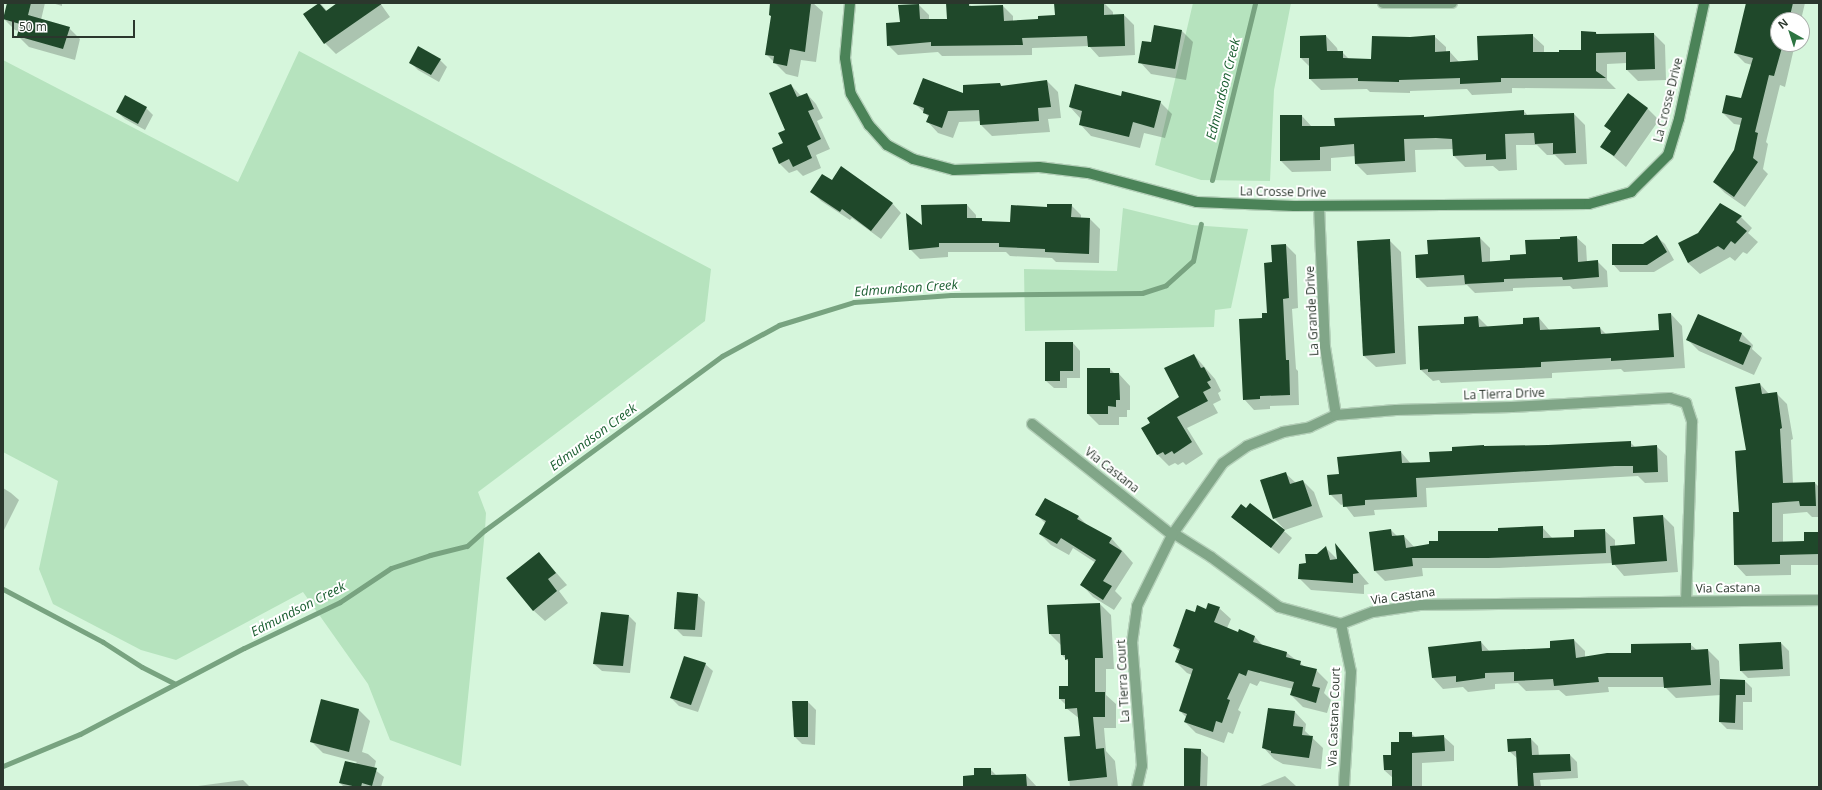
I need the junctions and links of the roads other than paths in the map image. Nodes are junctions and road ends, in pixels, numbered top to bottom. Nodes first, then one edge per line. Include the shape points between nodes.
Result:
1 (850, 3) edge
2 (1383, 3) edge
3 (1452, 3) edge
4 (1704, 3) edge
5 (1319, 206) junction
6 (1336, 415) junction
7 (1032, 424) dead end
8 (1173, 534) junction
9 (1819, 600) edge
10 (1686, 601) junction
11 (1341, 624) junction
12 (1138, 787) edge
13 (1344, 787) edge

1 - 5 street, La Crosse Drive via 845,58 851,94 869,125 887,145 913,159 954,170 1039,166 1088,174 1197,202
2 - 3 street
4 - 5 street, La Crosse Drive via 1679,119 1668,155 1631,192 1588,204
5 - 6 street, La Grande Drive via 1325,347
6 - 8 street, La Tierra Drive via 1310,427 1283,432 1247,446 1223,463
6 - 10 street, La Tierra Drive via 1670,398 1686,404 1692,422
7 - 8 street, Via Castana
8 - 11 street, Via Castana via 1211,557 1279,607
8 - 12 street, La Tierra Court via 1137,606 1132,643 1142,766
9 - 10 street, Via Castana
10 - 11 street, Via Castana via 1421,604 1373,612
11 - 13 street, Via Castana Court via 1351,672

